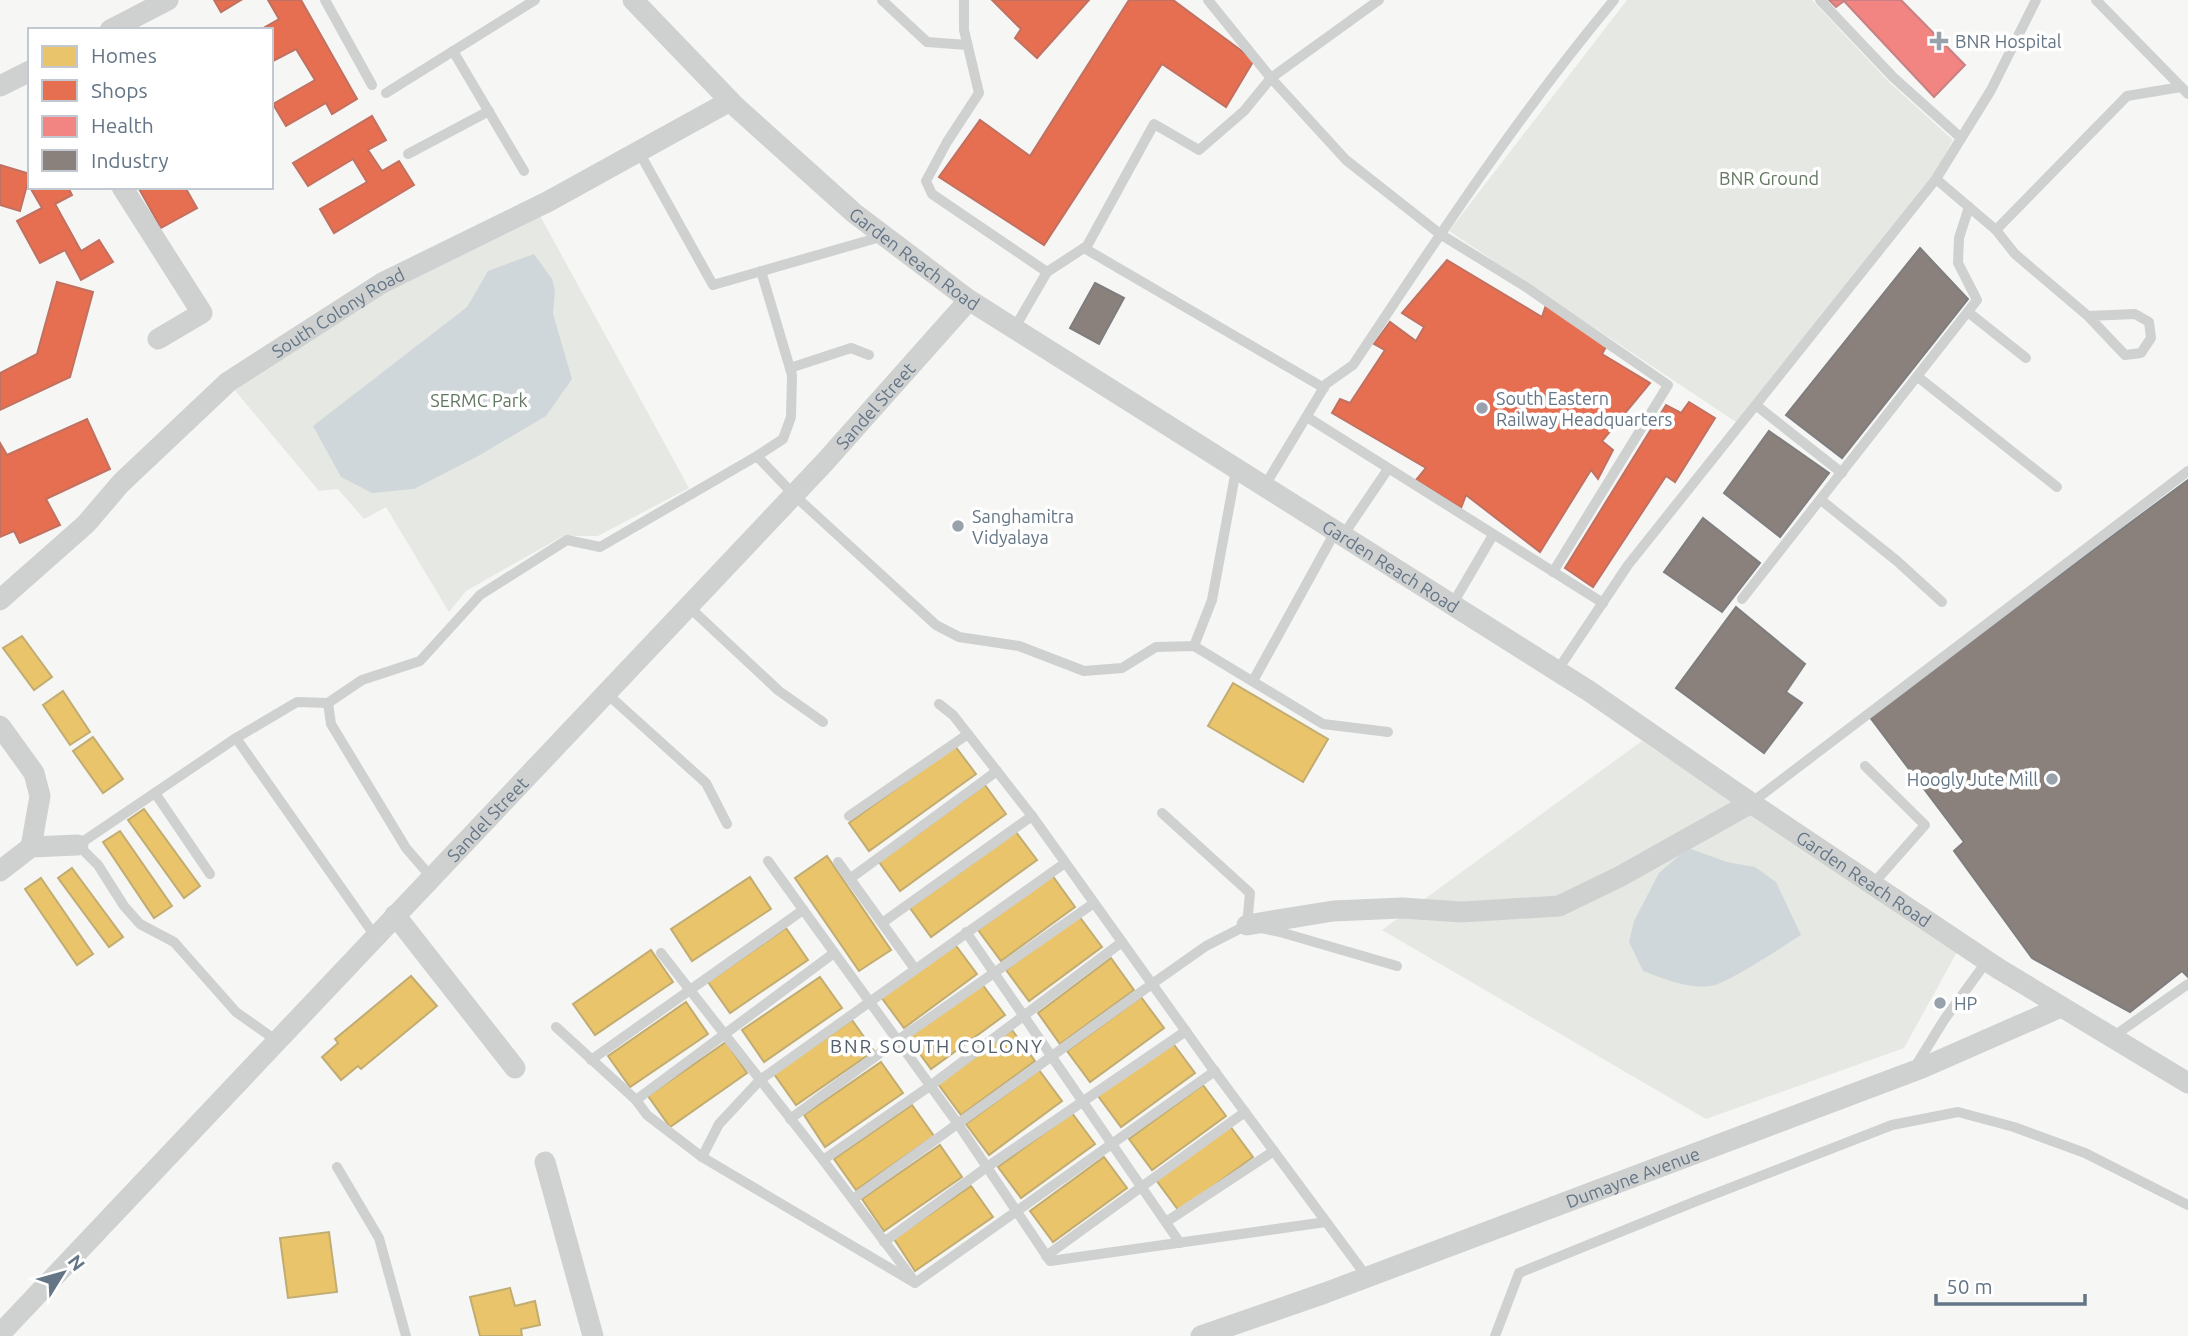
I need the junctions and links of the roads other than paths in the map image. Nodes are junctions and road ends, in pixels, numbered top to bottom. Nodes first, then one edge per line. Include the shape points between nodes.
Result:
1 (168, 0) edge
2 (325, 0) edge
3 (535, 0) edge
4 (633, 0) edge
5 (882, 0) edge
6 (964, 0) edge
7 (1208, 0) edge
8 (1379, 0) edge
9 (1614, 0) edge
10 (1819, 0) edge
11 (2036, 0) edge
12 (2096, 0) edge
13 (114, 28) edge
14 (967, 45) junction
15 (453, 51) junction
16 (28, 72) edge
17 (1272, 78) junction
18 (372, 85) dead end
19 (0, 86) edge
20 (2184, 91) edge
21 (386, 93) dead end
22 (730, 101) junction
23 (489, 111) junction
24 (1961, 138) junction
25 (639, 152) junction
26 (408, 154) dead end
27 (524, 171) dead end
28 (1936, 180) junction
29 (123, 189) edge
30 (1969, 207) junction
31 (1996, 230) junction
32 (1440, 234) junction
33 (885, 236) junction
34 (1084, 248) junction
35 (761, 271) junction
36 (1047, 272) junction
37 (969, 300) junction
38 (1968, 312) junction
39 (2088, 316) junction
40 (1014, 329) junction
41 (158, 339) dead end
42 (869, 355) dead end
43 (2026, 358) dead end
44 (790, 368) junction
45 (1918, 377) junction
46 (1324, 388) junction
47 (1757, 406) junction
48 (1307, 417) junction
49 (757, 456) junction
50 (1388, 469) junction
51 (1236, 470) junction
52 (2188, 471) edge
53 (1842, 473) junction
54 (2057, 487) dead end
55 (1264, 488) junction
56 (794, 495) junction
57 (1821, 500) junction
58 (1338, 534) junction
59 (1493, 535) junction
60 (1553, 572) junction
61 (1742, 599) dead end
62 (0, 600) edge
63 (1942, 602) dead end
64 (1603, 603) junction
65 (1452, 605) junction
66 (688, 606) junction
67 (1194, 646) junction
68 (1557, 671) junction
69 (1253, 681) junction
70 (605, 692) junction
71 (328, 703) junction
72 (939, 704) dead end
73 (823, 722) dead end
74 (0, 726) edge
75 (1388, 732) dead end
76 (968, 734) junction
77 (236, 738) junction
78 (1865, 766) dead end
79 (997, 771) junction
80 (155, 793) junction
81 (1751, 803) junction
82 (1163, 813) dead end
83 (849, 816) dead end
84 (1032, 816) junction
85 (727, 824) dead end
86 (78, 845) junction
87 (31, 847) junction
88 (768, 861) dead end
89 (838, 862) dead end
90 (1065, 863) junction
91 (0, 871) edge
92 (210, 874) dead end
93 (431, 877) junction
94 (851, 878) junction
95 (1873, 884) junction
96 (1094, 903) junction
97 (803, 910) junction
98 (395, 915) junction
99 (882, 923) junction
100 (1247, 925) junction
101 (966, 932) junction
102 (375, 936) junction
103 (1122, 942) junction
104 (661, 953) dead end
105 (834, 953) junction
106 (1987, 961) junction
107 (1396, 966) dead end
108 (915, 969) junction
109 (994, 973) junction
110 (1152, 984) junction
111 (2188, 984) edge
112 (690, 990) junction
113 (869, 1001) junction
114 (2062, 1007) junction
115 (1024, 1016) junction
116 (556, 1027) dead end
117 (1185, 1031) junction
118 (724, 1034) junction
119 (2111, 1038) junction
120 (898, 1040) junction
121 (277, 1041) junction
122 (1052, 1056) junction
123 (591, 1060) junction
124 (514, 1068) dead end
125 (1215, 1071) junction
126 (1912, 1072) junction
127 (760, 1080) junction
128 (2188, 1083) edge
129 (930, 1086) junction
130 (636, 1100) junction
131 (1082, 1101) junction
132 (1245, 1112) junction
133 (790, 1119) junction
134 (958, 1124) junction
135 (1112, 1145) junction
136 (1274, 1151) junction
137 (702, 1157) junction
138 (823, 1160) junction
139 (545, 1162) dead end
140 (337, 1167) dead end
141 (987, 1167) junction
142 (1142, 1187) junction
143 (853, 1199) junction
144 (2188, 1205) edge
145 (1017, 1213) junction
146 (1166, 1222) junction
147 (1326, 1222) junction
148 (884, 1242) junction
149 (1180, 1243) junction
150 (1046, 1256) junction
151 (1367, 1277) junction
152 (915, 1283) junction
153 (0, 1334) edge
154 (406, 1336) edge
155 (593, 1336) edge
156 (1201, 1336) edge
157 (1494, 1336) edge

1 - 13 street
2 - 18 lane
3 - 15 lane
4 - 22 street, Garden Reach Road
5 - 14 lane via 927,42
6 - 14 lane
7 - 17 lane
8 - 17 lane
9 - 32 lane via 1564,61
10 - 24 lane via 1893,77
11 - 24 lane
12 - 20 lane
14 - 36 lane via 979,93 926,181 932,194
15 - 21 lane
15 - 23 lane
16 - 19 street
17 - 32 lane via 1346,160
17 - 34 lane via 1244,111 1199,150 1154,124
20 - 31 lane via 2127,96
22 - 25 street, South Colony Road
22 - 33 street, Garden Reach Road
23 - 26 lane
23 - 27 lane
24 - 28 lane
25 - 35 lane via 713,285
25 - 62 street, South Colony Road via 382,283 228,382 121,483 86,524
28 - 30 lane
28 - 47 lane
29 - 41 street via 202,313
30 - 31 lane
30 - 38 lane via 1959,238 1958,263 1977,300
31 - 39 lane via 2015,254
32 - 46 lane via 1353,365
32 - 60 lane via 1668,386
33 - 35 lane
33 - 37 street, Garden Reach Road
34 - 36 lane
34 - 46 lane
35 - 44 lane
36 - 40 lane
37 - 40 street, Garden Reach Road
37 - 56 street, Sandel Street
38 - 43 lane
38 - 45 lane
39 - 39 lane via 2135,314 2149,322 2151,338 2141,353 2125,355
40 - 51 street, Garden Reach Road
42 - 44 lane via 851,348
44 - 49 lane via 791,417 783,439
45 - 53 lane
45 - 54 lane
46 - 48 lane
47 - 53 lane
47 - 64 lane via 1628,565
48 - 50 lane
48 - 55 lane
49 - 56 lane
49 - 71 lane via 600,548 567,540 480,595 420,660 362,680
50 - 58 lane
50 - 59 lane
51 - 55 street, Garden Reach Road
51 - 67 lane via 1212,600
52 - 81 lane
53 - 57 lane
55 - 58 street, Garden Reach Road
56 - 66 street, Sandel Street
56 - 67 lane via 936,625 959,637 1019,646 1084,671 1122,668 1156,647
57 - 61 lane
57 - 63 lane
58 - 65 street, Garden Reach Road
58 - 69 lane
59 - 60 lane
59 - 65 lane
60 - 64 lane
64 - 68 lane
65 - 68 street, Garden Reach Road
66 - 70 street, Sandel Street
66 - 73 lane via 779,691
67 - 69 lane
68 - 81 street, Garden Reach Road
69 - 75 lane via 1323,724
70 - 85 lane via 706,783
70 - 93 street, Sandel Street
71 - 77 lane via 297,702
71 - 93 lane via 331,724 406,848
72 - 76 lane
74 - 87 street via 34,774 40,796
76 - 79 lane
76 - 83 lane
77 - 80 lane
77 - 102 lane
78 - 95 lane via 1925,825
79 - 84 lane
79 - 94 lane
80 - 86 lane
80 - 92 lane
81 - 95 street, Garden Reach Road
81 - 100 street via 1559,906 1462,912 1402,908 1333,911
82 - 100 lane via 1250,894
84 - 90 lane
84 - 99 lane
86 - 87 street
86 - 121 lane via 140,924 174,942 236,1012
87 - 91 street
88 - 97 lane
89 - 94 lane
90 - 96 lane
90 - 101 lane
93 - 98 street, Sandel Street
94 - 99 lane
95 - 106 street, Garden Reach Road
96 - 103 lane
96 - 109 lane
97 - 105 lane
97 - 112 lane
98 - 102 street, Sandel Street
98 - 124 street
99 - 108 lane
100 - 107 lane
100 - 110 lane via 1206,946
101 - 108 lane
101 - 109 lane
102 - 121 street, Sandel Street
103 - 110 lane
103 - 115 lane
104 - 112 lane
105 - 113 lane
105 - 118 lane
106 - 114 street, Garden Reach Road
106 - 126 lane
108 - 113 lane
109 - 115 lane
109 - 120 lane
110 - 117 lane
110 - 122 lane
111 - 119 lane
112 - 118 lane
112 - 123 lane
113 - 120 lane
113 - 127 lane
114 - 119 street, Garden Reach Road
114 - 126 street, Dumayne Avenue
115 - 122 lane
115 - 129 lane
116 - 123 lane
117 - 125 lane
117 - 131 lane
118 - 127 lane
118 - 130 lane
119 - 128 street, Garden Reach Road
120 - 129 lane
120 - 133 lane
121 - 153 street, Sandel Street
122 - 131 lane
122 - 134 lane
123 - 130 lane
125 - 132 lane
125 - 135 lane
126 - 151 street, Dumayne Avenue
127 - 133 lane
127 - 137 lane via 719,1124
129 - 134 lane
129 - 138 lane
130 - 137 lane via 647,1115
131 - 135 lane
131 - 141 lane
132 - 136 lane
132 - 142 lane
133 - 138 lane
134 - 141 lane
134 - 143 lane
135 - 142 lane
135 - 145 lane
136 - 146 lane
136 - 147 lane
137 - 152 lane
138 - 143 lane
139 - 155 street
140 - 154 lane via 379,1238
141 - 145 lane
141 - 148 lane
142 - 146 lane
142 - 150 lane
143 - 148 lane
144 - 157 lane via 2085,1153 1958,1112 1892,1125 1519,1273
145 - 150 lane
145 - 152 lane
146 - 149 lane
147 - 149 lane
147 - 151 lane
148 - 152 lane
149 - 150 lane via 1050,1261
151 - 156 street, Dumayne Avenue

